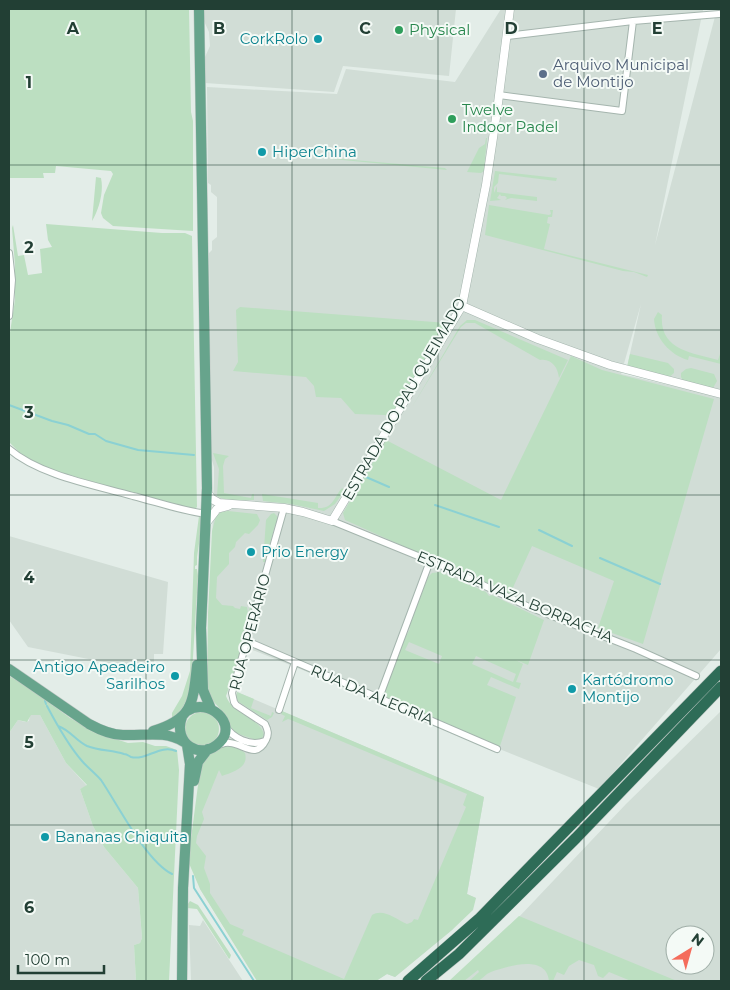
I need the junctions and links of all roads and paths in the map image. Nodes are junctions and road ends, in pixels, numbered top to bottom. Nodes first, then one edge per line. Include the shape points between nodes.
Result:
1 (199, 9) edge
2 (510, 9) edge
3 (719, 14) dead end
4 (633, 21) junction
5 (506, 36) junction
6 (499, 95) junction
7 (9, 253) edge
8 (462, 306) junction
9 (9, 316) edge
10 (721, 394) edge
11 (9, 449) edge
12 (207, 492) junction
13 (238, 505) junction
14 (284, 508) junction
15 (207, 518) junction
16 (332, 521) junction
17 (430, 561) junction
18 (201, 628) junction
19 (247, 641) junction
20 (295, 662) junction
21 (9, 669) edge
22 (721, 670) edge
23 (696, 676) dead end
24 (721, 687) edge
25 (378, 698) junction
26 (211, 709) junction
27 (279, 710) dead end
28 (184, 714) junction
29 (224, 723) junction
30 (148, 733) junction
31 (265, 741) junction
32 (186, 743) junction
33 (211, 748) junction
34 (497, 749) dead end
35 (188, 818) junction
36 (183, 888) junction
37 (176, 981) edge
38 (182, 981) edge
39 (408, 981) edge
40 (426, 981) edge

1 - 12 main road
2 - 5 street, ESTRADA DO PAU QUEIMADO
3 - 4 street
4 - 5 street
4 - 6 street via 622,111
5 - 6 street, ESTRADA DO PAU QUEIMADO
6 - 8 street, ESTRADA DO PAU QUEIMADO via 486,185
7 - 9 street via 12,280
8 - 10 street via 538,339 610,365
8 - 16 street, ESTRADA DO PAU QUEIMADO
11 - 15 street via 40,469
12 - 13 street via 217,502
12 - 15 main road
13 - 14 street
13 - 15 street via 218,508
14 - 16 street
14 - 19 street, RUA OPERÁRIO
15 - 18 main road
16 - 17 street, ESTRADA VAZA BORRACHA
17 - 23 street, ESTRADA VAZA BORRACHA via 527,606
17 - 25 street
18 - 26 main road via 203,690
18 - 28 main road via 193,694
19 - 20 street, RUA DA ALEGRIA
19 - 31 street, RUA OPERÁRIO via 232,696 240,708 266,726 268,735
20 - 25 street, RUA DA ALEGRIA
20 - 27 street
21 - 30 main road via 97,728 122,735
22 - 39 highway via 479,919
24 - 40 highway via 569,845 459,954
25 - 34 street, RUA DA ALEGRIA
26 - 28 main road via 201,706
26 - 29 main road
28 - 30 main road via 166,727
28 - 32 main road via 179,730
29 - 31 street via 238,738 254,743
29 - 33 main road via 224,736
30 - 32 main road via 175,737
31 - 33 street via 256,750 231,743
32 - 33 main road via 197,750
32 - 35 main road via 190,764
33 - 35 main road via 196,767
35 - 36 main road
36 - 37 main road
36 - 38 main road

